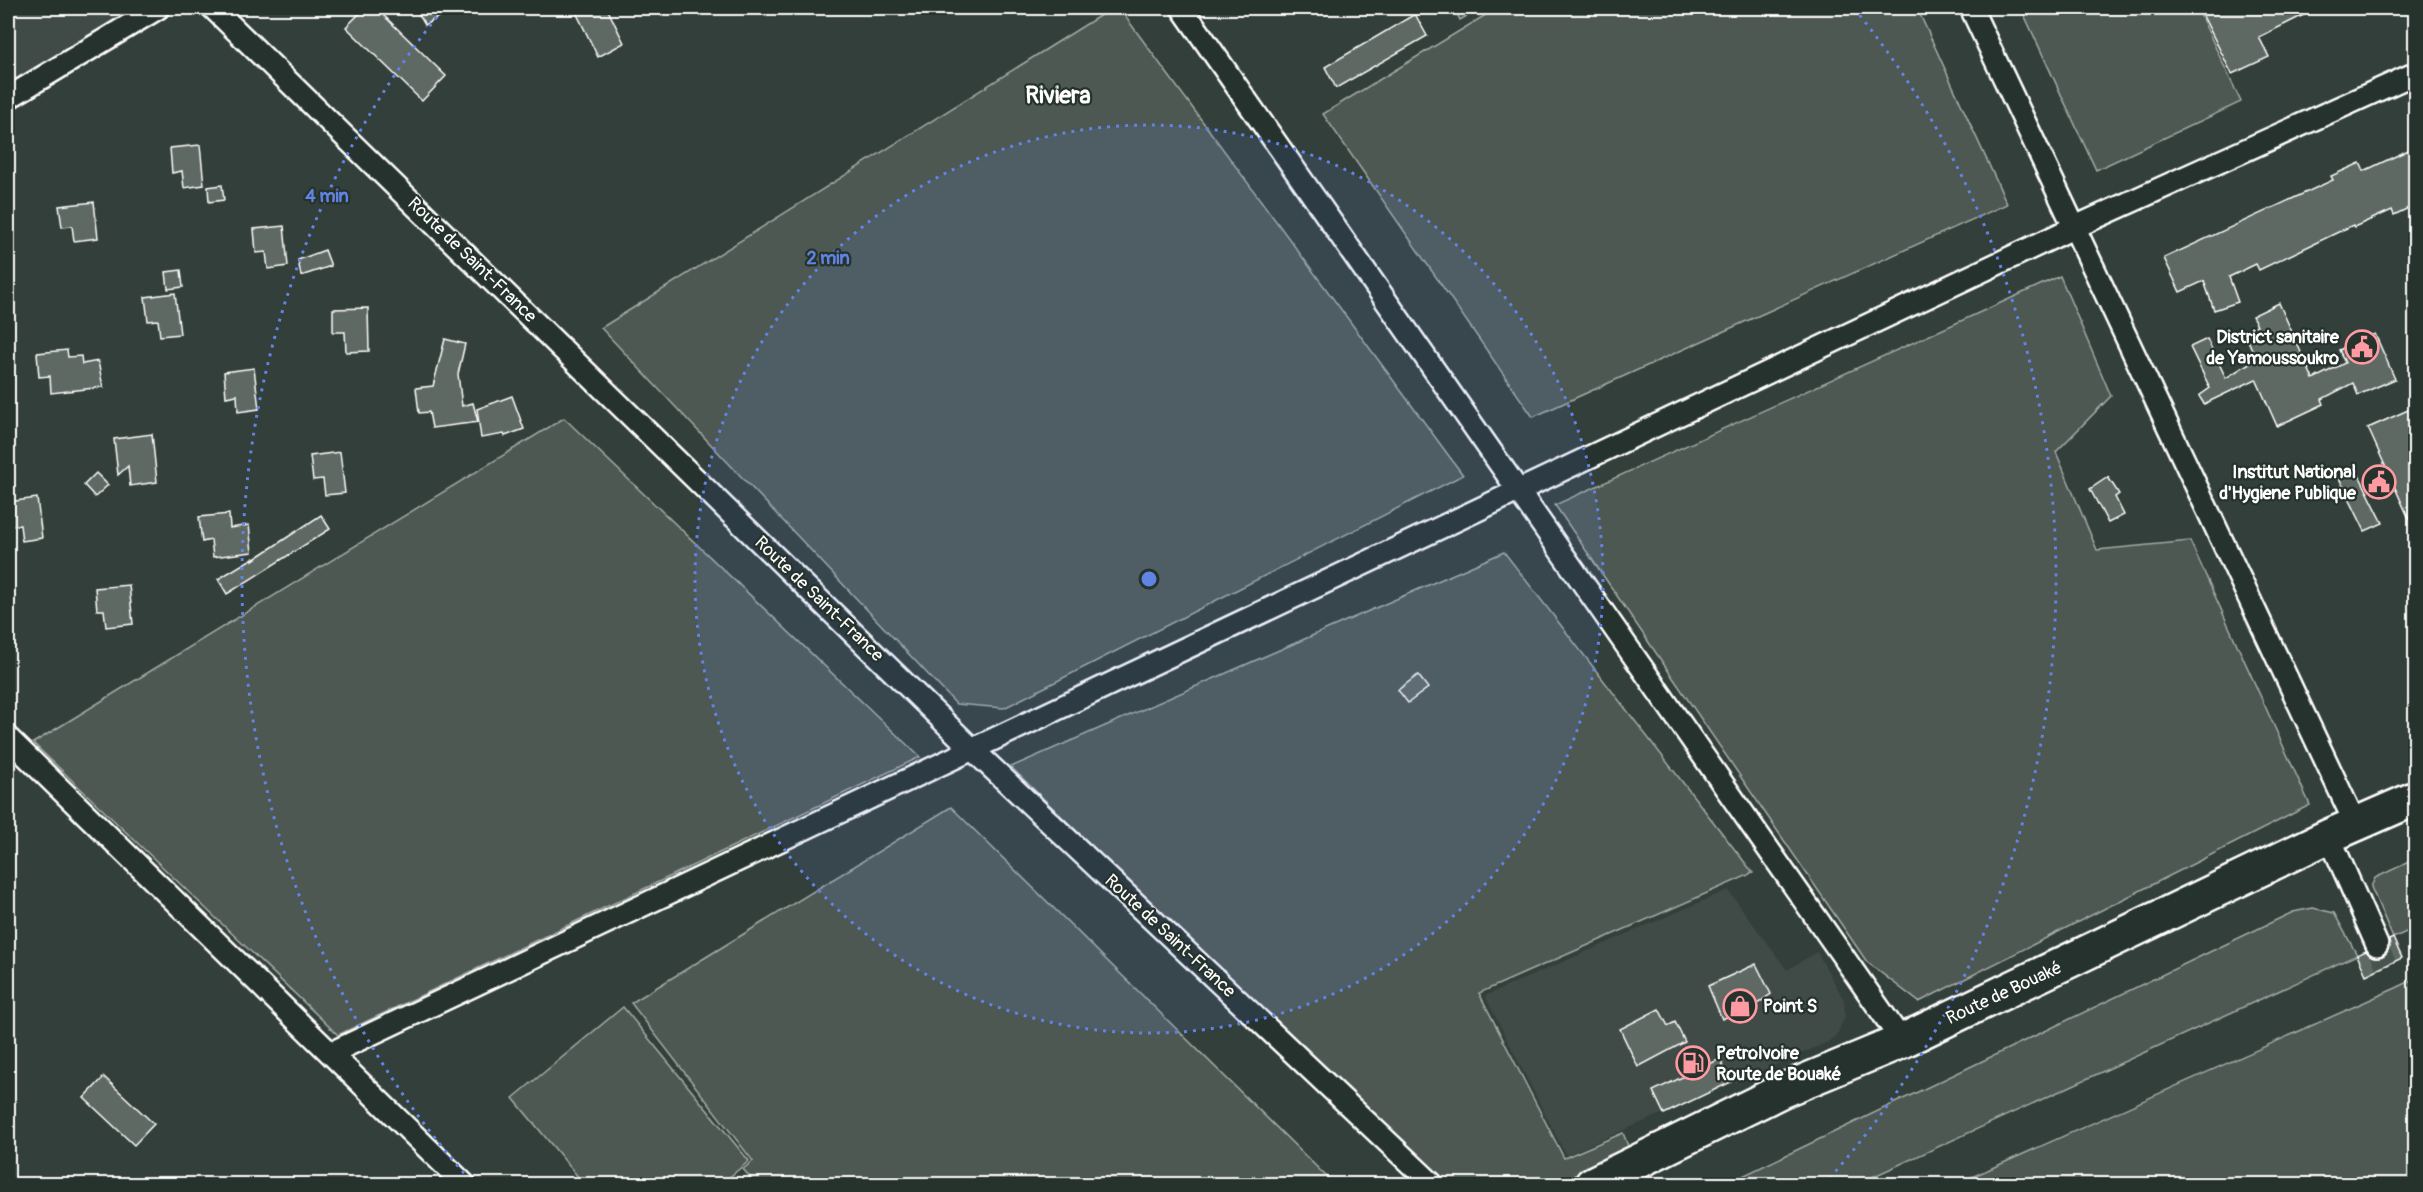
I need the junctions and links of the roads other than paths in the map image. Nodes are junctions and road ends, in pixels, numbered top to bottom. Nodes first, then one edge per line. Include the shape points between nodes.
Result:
1 (159, 8) edge
2 (213, 8) edge
3 (1182, 8) edge
4 (1971, 8) edge
5 (2415, 73) edge
6 (8, 98) edge
7 (2075, 227) junction
8 (1518, 491) junction
9 (8, 738) edge
10 (971, 748) junction
11 (2415, 798) edge
12 (2342, 831) junction
13 (2377, 945) tunnel mouth
14 (1902, 1041) junction
15 (331, 1053) junction
16 (465, 1185) edge
17 (1432, 1185) edge
18 (1592, 1185) edge

1 - 6 street
2 - 10 street, Route de Saint-France
3 - 8 street
4 - 7 street
5 - 7 street
7 - 8 street
7 - 12 street
8 - 10 street
8 - 14 street
9 - 15 street
10 - 15 street
10 - 17 street, Route de Saint-France
11 - 12 highway, Route de Bouaké
12 - 13 street
12 - 14 highway, Route de Bouaké
14 - 18 highway, Route de Bouaké via 1781,1091
15 - 16 street

